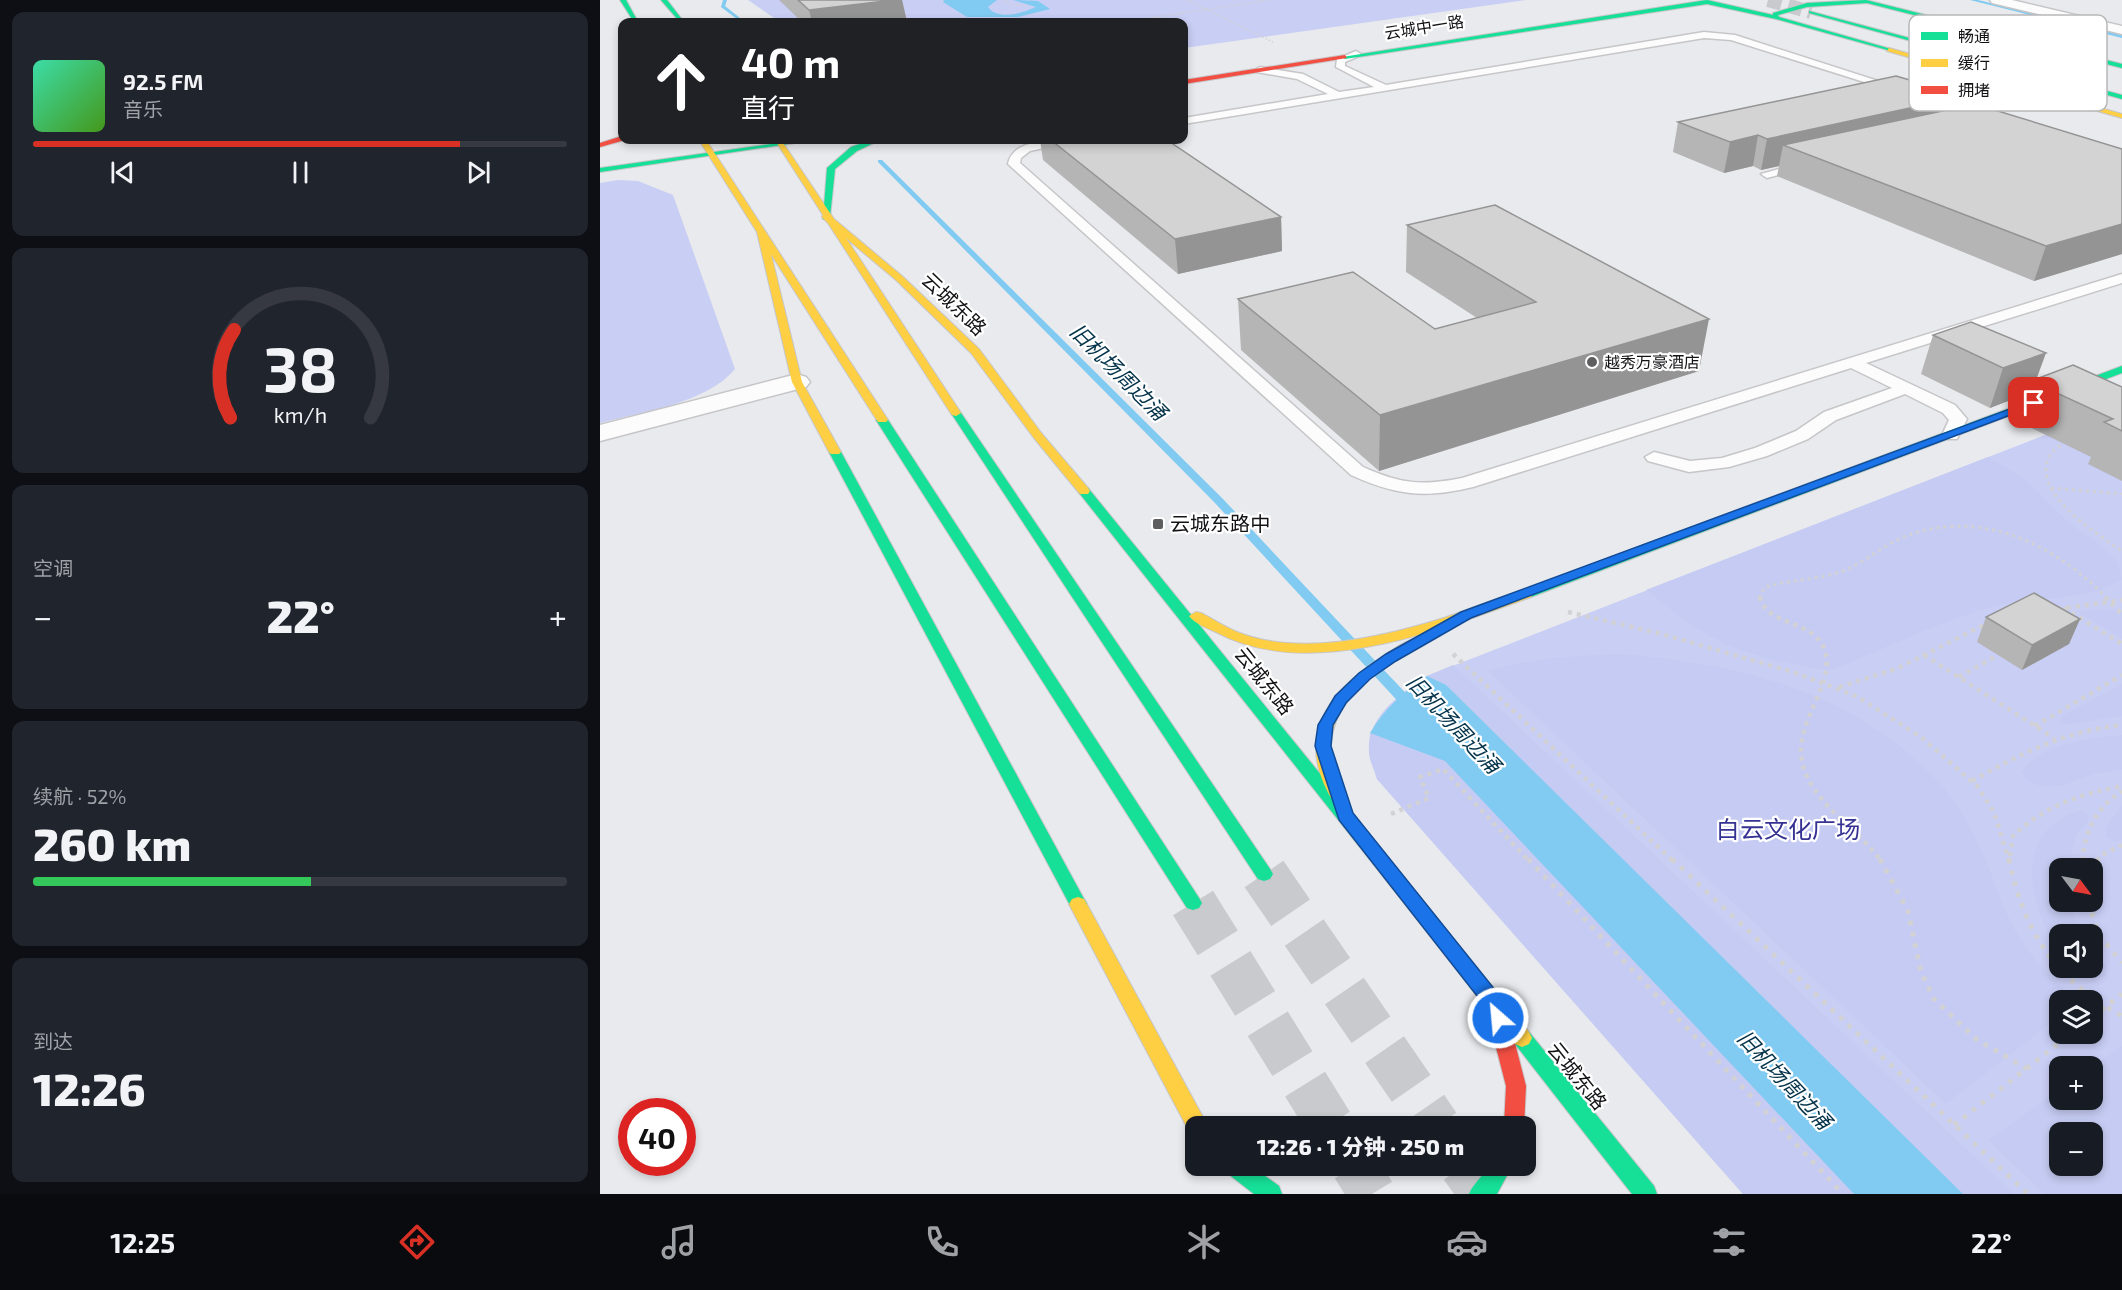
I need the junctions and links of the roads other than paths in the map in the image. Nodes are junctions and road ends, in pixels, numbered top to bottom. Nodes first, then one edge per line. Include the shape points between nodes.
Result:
1 (623, 0) edge
2 (664, 0) edge
3 (1626, 0) edge
4 (1651, 0) edge
5 (1996, 0) edge
6 (1866, 1) edge
7 (1593, 5) dead end
8 (1671, 6) junction
9 (1833, 9) dead end
10 (1811, 12) tunnel mouth
11 (1614, 14) junction
12 (1921, 15) edge
13 (2059, 15) edge
14 (634, 18) edge
15 (679, 18) edge
16 (1777, 18) junction
17 (1802, 25) junction
18 (2107, 26) edge
19 (1909, 29) edge
20 (2122, 30) edge
21 (1909, 39) edge
22 (1356, 54) junction
23 (1909, 55) edge
24 (2107, 62) edge
25 (2122, 66) edge
26 (1260, 70) junction
27 (2107, 80) edge
28 (1188, 81) edge
29 (2122, 84) edge
30 (1385, 88) junction
31 (1324, 89) junction
32 (1909, 93) edge
33 (2107, 93) edge
34 (1339, 96) junction
35 (2122, 97) edge
36 (1188, 110) edge
37 (1966, 111) edge
38 (2104, 111) edge
39 (2122, 116) edge
40 (1188, 120) edge
41 (1975, 126) edge
42 (618, 143) edge
43 (620, 144) edge
44 (705, 144) edge
45 (770, 144) edge
46 (781, 144) edge
47 (866, 144) edge
48 (1050, 144) edge
49 (600, 145) edge
50 (600, 150) edge
51 (712, 155) junction
52 (1814, 163) edge
53 (600, 170) edge
54 (1767, 174) edge
55 (826, 217) junction
56 (760, 231) junction
57 (2122, 278) edge
58 (1926, 339) junction
59 (1945, 348) edge
60 (1851, 362) junction
61 (2122, 369) edge
62 (797, 382) junction
63 (2043, 384) edge
64 (2075, 387) junction
65 (1907, 388) junction
66 (600, 433) edge
67 (1951, 435) junction
68 (1653, 457) dead end
69 (1157, 579) junction
70 (1466, 615) junction
71 (1345, 815) junction
72 (1264, 874) tunnel mouth
73 (1193, 903) tunnel mouth
74 (1493, 1002) junction
75 (1192, 1116) edge
76 (1516, 1116) edge
77 (1247, 1176) edge
78 (1495, 1176) edge
79 (1271, 1194) edge
80 (1480, 1194) edge
81 (1646, 1194) edge

1 - 14 main road
2 - 15 main road
3 - 7 main road
4 - 8 main road
5 - 13 street
6 - 12 main road
6 - 16 main road via 1786,10 1775,14
8 - 11 main road, 云城中一路
8 - 16 main road, 云城中一路 via 1707,2
9 - 19 main road
10 - 21 main road
11 - 17 main road via 1715,13
11 - 22 main road, 云城中一路
16 - 17 main road, 云城中一路
17 - 23 main road
18 - 20 street
22 - 26 main road, 云城中一路
22 - 30 lane via 1340,61 1341,67
24 - 25 main road
26 - 28 main road, 云城中一路
26 - 31 lane via 1300,76
27 - 29 main road
30 - 32 lane via 1720,35
30 - 34 lane
31 - 34 lane
31 - 36 lane
33 - 35 main road
34 - 40 lane
37 - 41 lane via 1998,121
38 - 39 main road
42 - 49 main road
43 - 50 main road
44 - 51 main road
45 - 51 main road
46 - 55 main road, 云城东路
47 - 55 main road via 831,168
48 - 60 lane via 1027,148 1015,157 1014,164 1358,471 1394,488 1435,490 1466,483
51 - 53 main road
51 - 56 main road
52 - 54 lane
55 - 69 main road, 云城东路 via 899,278 975,351 1038,436
55 - 72 main road, 云城东路
56 - 62 main road
56 - 73 main road
57 - 58 lane
58 - 59 lane
58 - 60 lane
60 - 65 lane
61 - 64 main road
62 - 66 street
62 - 75 main road
63 - 64 lane
64 - 67 main road
65 - 67 lane via 1949,409 1958,419
65 - 68 lane via 1830,416 1782,444 1723,463 1689,467
67 - 70 main road
69 - 70 main road via 1206,625 1236,639 1265,644 1376,642
69 - 71 main road, 云城东路
70 - 71 main road via 1391,658 1341,700 1326,725 1323,746
71 - 74 main road, 云城东路
74 - 76 main road via 1509,1049 1519,1105
74 - 81 main road, 云城东路
77 - 79 main road
78 - 80 main road

